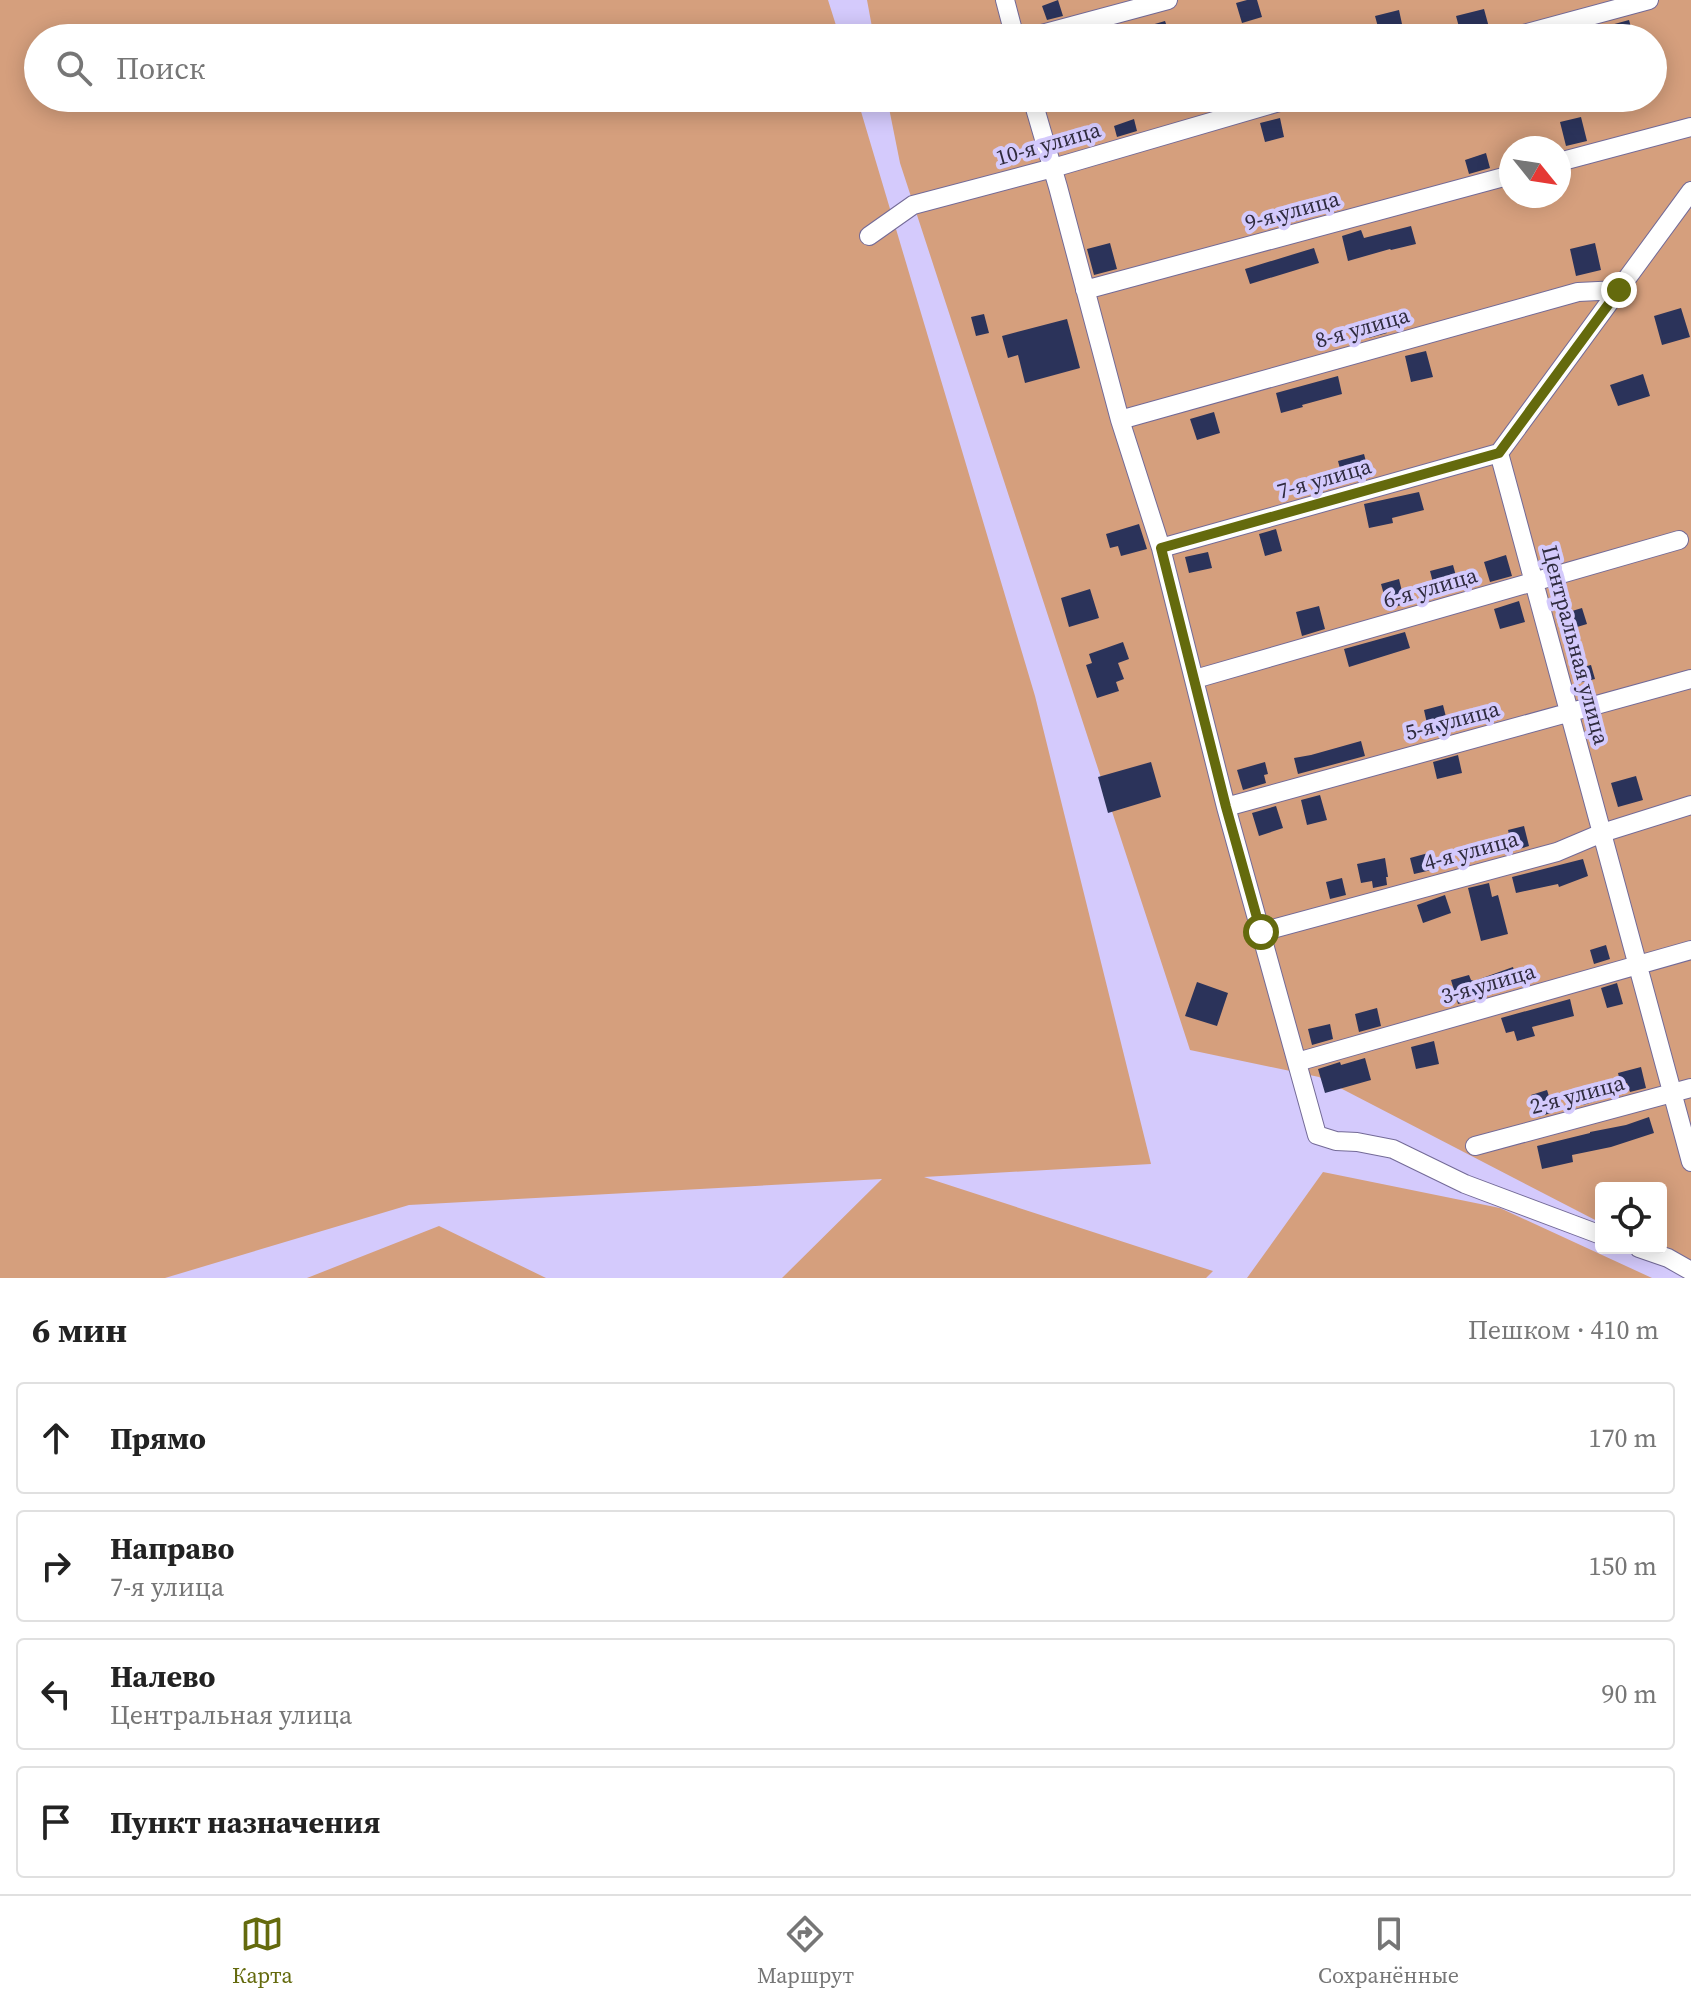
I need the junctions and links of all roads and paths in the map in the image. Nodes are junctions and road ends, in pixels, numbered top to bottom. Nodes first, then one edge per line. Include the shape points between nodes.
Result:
1 (1005, 0) edge
2 (1168, 0) edge
3 (1649, 0) edge
4 (1011, 24) edge
5 (1079, 24) edge
6 (1561, 24) edge
7 (1036, 112) edge
8 (1245, 112) edge
9 (1691, 127) edge
10 (1571, 159) edge
11 (1053, 168) junction
12 (1499, 178) edge
13 (1691, 191) edge
14 (869, 236) dead end
15 (1085, 290) junction
16 (1619, 290) junction
17 (1120, 420) junction
18 (1499, 453) junction
19 (1679, 540) dead end
20 (1161, 548) junction
21 (1534, 582) junction
22 (1195, 679) junction
23 (1691, 679) edge
24 (1569, 712) junction
25 (1691, 805) edge
26 (1226, 807) junction
27 (1602, 833) junction
28 (1261, 932) junction
29 (1691, 950) edge
30 (1638, 965) junction
31 (1297, 1062) junction
32 (1691, 1088) edge
33 (1672, 1094) junction
34 (1475, 1146) dead end
35 (1691, 1162) edge
36 (1595, 1233) edge
37 (1656, 1254) edge
38 (1691, 1271) edge

1 - 4 street
2 - 5 street
3 - 6 street
7 - 11 street
8 - 11 street, 10-я улица
9 - 10 street
11 - 14 street, 10-я улица via 913,205
11 - 15 street
12 - 15 street, 9-я улица
13 - 16 street
15 - 17 street
16 - 17 street, 8-я улица via 1578,292
16 - 18 street
17 - 20 street
18 - 20 street, 7-я улица
18 - 21 street, Центральная улица
19 - 21 street, 6-я улица
20 - 22 street
21 - 22 street, 6-я улица
21 - 24 street, Центральная улица
22 - 26 street
23 - 24 street, 5-я улица
24 - 26 street, 5-я улица
24 - 27 street, Центральная улица
25 - 27 street, 4-я улица
26 - 28 street
27 - 28 street, 4-я улица via 1557,852
27 - 30 street, Центральная улица
28 - 31 street
29 - 30 street, 3-я улица
30 - 31 street, 3-я улица
30 - 33 street, Центральная улица
31 - 36 street via 1317,1135 1393,1149 1465,1184
32 - 33 street, 2-я улица
33 - 34 street, 2-я улица
33 - 35 street, Центральная улица
37 - 38 street

